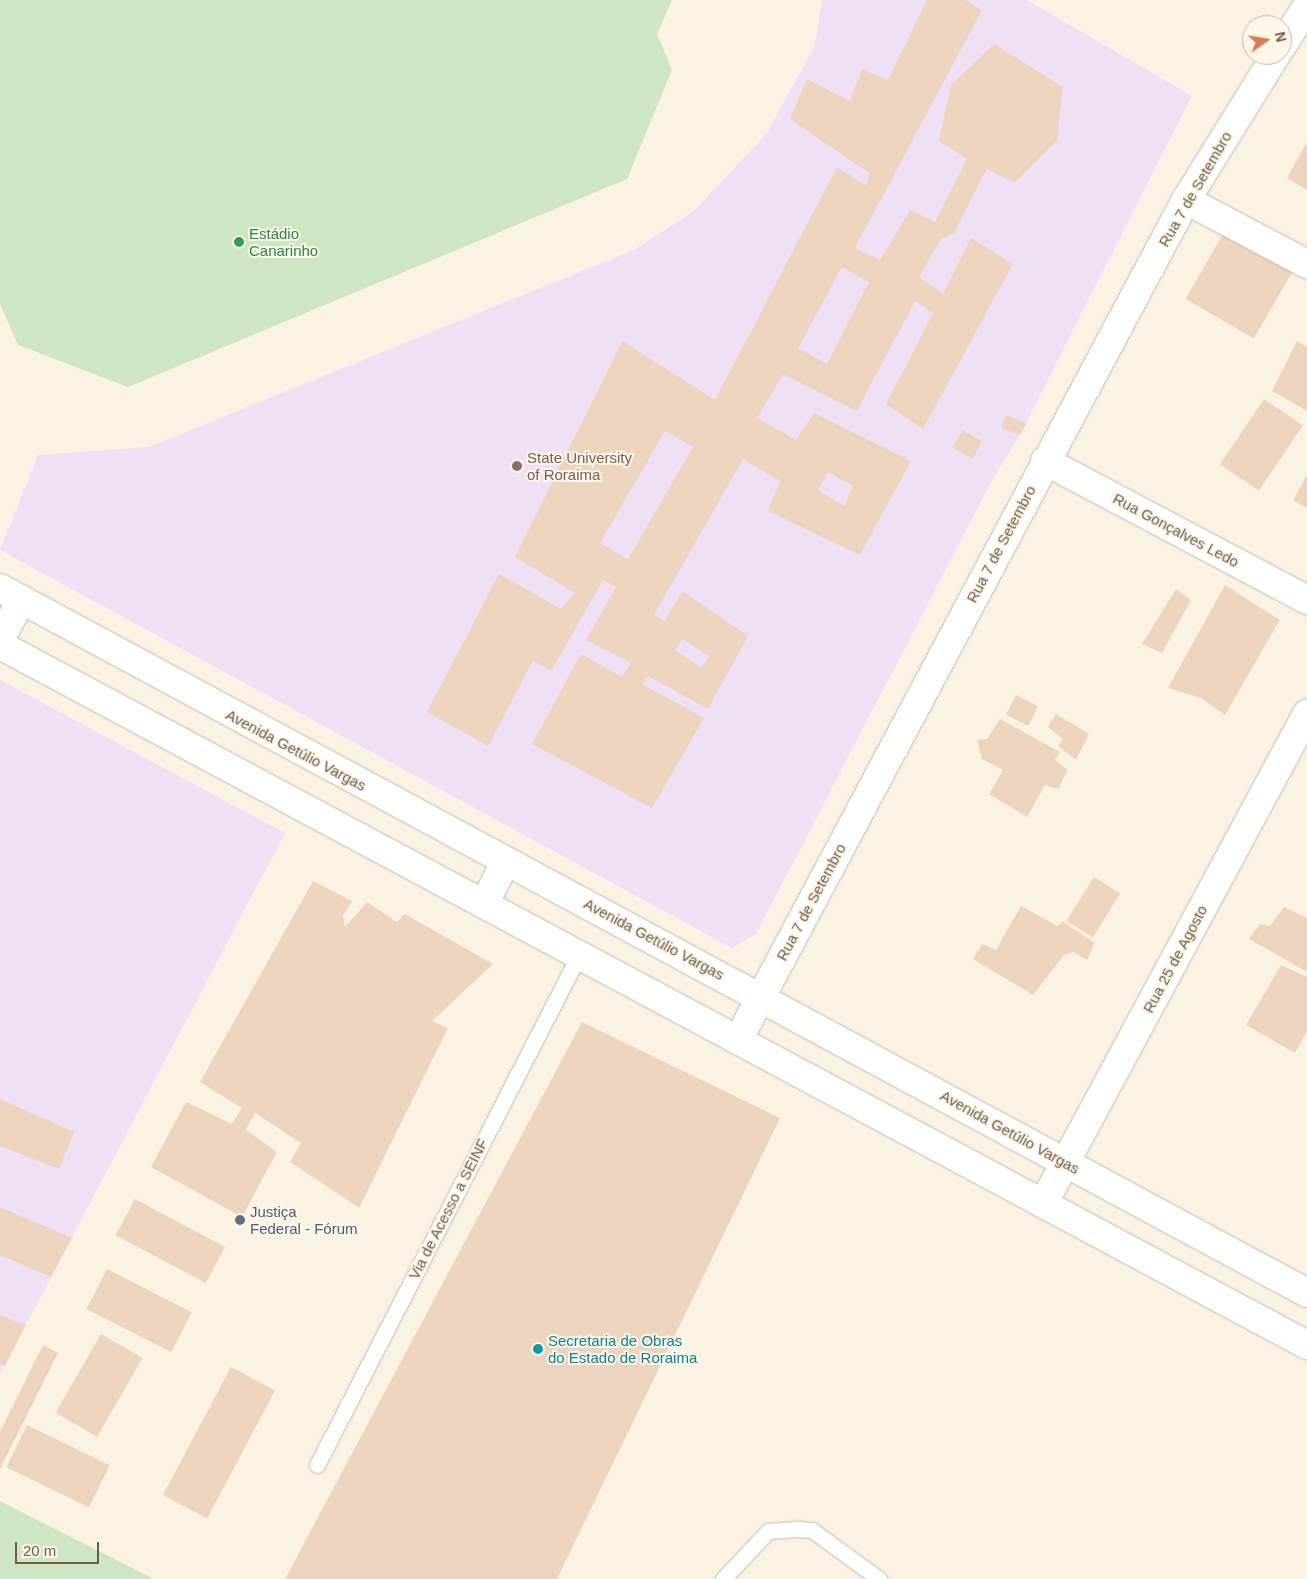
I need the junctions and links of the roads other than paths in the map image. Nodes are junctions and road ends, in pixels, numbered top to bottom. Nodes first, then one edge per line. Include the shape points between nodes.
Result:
1 (1307, 6) edge
2 (1292, 30) edge
3 (1270, 65) edge
4 (1186, 200) junction
5 (1307, 264) edge
6 (1045, 461) junction
7 (10, 594) edge
8 (1307, 600) edge
9 (0, 640) edge
10 (0, 645) edge
11 (1307, 714) edge
12 (506, 861) junction
13 (484, 904) junction
14 (580, 953) junction
15 (762, 996) junction
16 (738, 1040) junction
17 (1066, 1163) junction
18 (1043, 1204) junction
19 (1307, 1293) edge
20 (1307, 1345) edge
21 (317, 1465) dead end
22 (723, 1579) edge
23 (879, 1579) edge

1 - 2 main road
3 - 4 main road, Rua 7 de Setembro
4 - 5 main road
4 - 6 main road, Rua 7 de Setembro
6 - 8 main road, Rua Gonçalves Ledo
6 - 15 main road, Rua 7 de Setembro
7 - 9 main road
7 - 12 main road, Avenida Getúlio Vargas
10 - 13 main road
11 - 17 main road, Rua 25 de Agosto
12 - 13 main road
12 - 15 main road, Avenida Getúlio Vargas
13 - 14 main road
14 - 16 main road
14 - 21 lane, Via de Acesso a SEINF
15 - 16 main road, Rua 7 de Setembro
15 - 17 main road, Avenida Getúlio Vargas
16 - 18 main road
17 - 18 main road, Rua 25 de Agosto
17 - 19 main road, Avenida Getúlio Vargas
18 - 20 main road
22 - 23 lane via 768,1531 799,1529 812,1530

